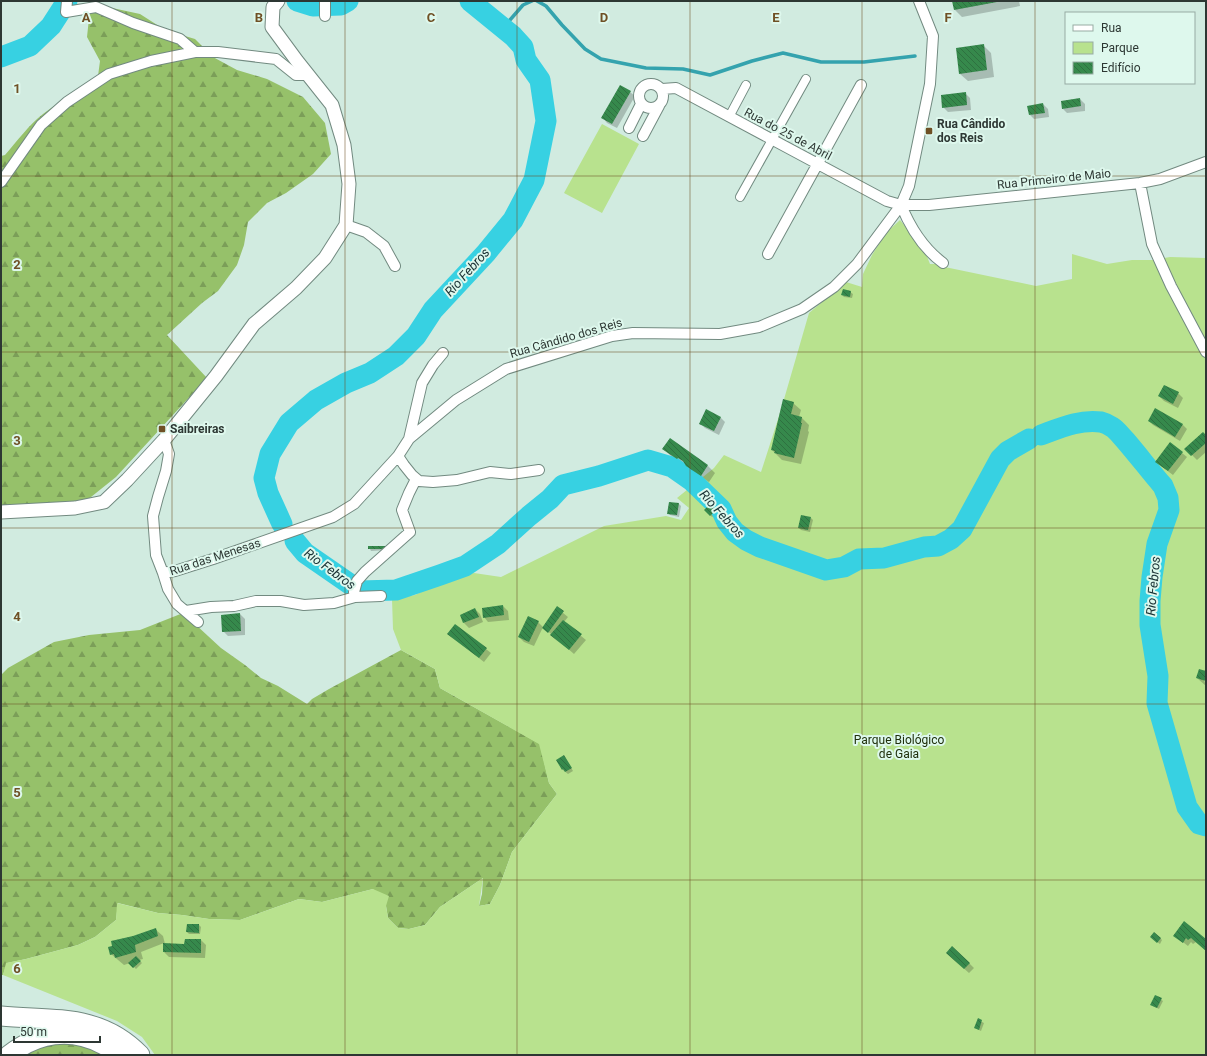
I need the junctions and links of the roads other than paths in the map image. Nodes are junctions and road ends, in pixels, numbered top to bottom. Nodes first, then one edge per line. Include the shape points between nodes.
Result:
1 (278, 1) edge
2 (919, 1) edge
3 (67, 4) edge
4 (195, 52) junction
5 (308, 75) junction
6 (806, 79) dead end
7 (746, 85) dead end
8 (860, 85) dead end
9 (662, 89) junction
10 (641, 104) junction
11 (659, 106) junction
12 (729, 117) junction
13 (629, 128) dead end
14 (643, 136) dead end
15 (772, 140) junction
16 (1206, 162) edge
17 (818, 164) junction
18 (1, 182) edge
19 (1140, 183) junction
20 (740, 197) dead end
21 (901, 205) junction
22 (346, 225) junction
23 (768, 254) dead end
24 (943, 263) dead end
25 (396, 266) dead end
26 (1206, 352) edge
27 (443, 353) dead end
28 (409, 439) junction
29 (164, 440) junction
30 (398, 456) junction
31 (539, 470) dead end
32 (416, 479) junction
33 (1, 512) edge
34 (162, 573) junction
35 (354, 595) junction
36 (381, 596) dead end
37 (186, 611) junction
38 (198, 622) dead end
39 (1, 1016) edge
40 (9, 1055) edge
41 (117, 1055) edge
42 (140, 1055) edge

1 - 5 street via 274,7 272,27
2 - 21 street, Rua Cândido dos Reis via 933,36 930,84 909,186
3 - 4 street via 66,12 96,7 180,39
4 - 5 street via 276,59 296,75
4 - 18 street via 151,61 109,74 67,102 42,125
5 - 22 street via 332,105 344,145 348,184
6 - 15 street
7 - 12 street
8 - 17 street
9 - 10 street, Rua do 25 de Abril via 655,83 644,85 638,95
9 - 11 street via 664,98
9 - 12 street, Rua do 25 de Abril via 676,88
10 - 11 street via 649,108
10 - 13 street, Rua do 25 de Abril
11 - 14 street
12 - 15 street, Rua do 25 de Abril
15 - 17 street, Rua do 25 de Abril
15 - 20 street
16 - 19 street, Rua Primeiro de Maio via 1160,179
17 - 21 street, Rua do 25 de Abril
17 - 23 street
19 - 21 street, Rua Primeiro de Maio via 929,206
19 - 26 street via 1152,244
21 - 24 street via 915,232
21 - 28 street, Rua Cândido dos Reis via 857,264 834,287 802,309 759,327 720,334 633,333 612,336 506,369 456,400
22 - 25 street via 366,232 384,246
22 - 29 street via 325,258 296,288 254,324
27 - 28 street, Rua Cândido dos Reis via 422,382
28 - 30 street, Rua Cândido dos Reis
29 - 33 street via 104,502 75,508
29 - 34 street, Rua das Menesas via 169,454 154,516 156,555
30 - 32 street
30 - 34 street, Rua das Menesas via 354,504 333,517 194,565
31 - 32 street via 511,474 490,472 457,480 433,482
32 - 35 street via 402,510 410,532 357,581
34 - 37 street via 177,604
35 - 36 street
35 - 37 street via 334,603 304,605 256,601
37 - 38 street
39 - 42 highway via 90,1024 113,1033
40 - 41 highway via 17,1048 40,1037 61,1034 83,1036 103,1044

